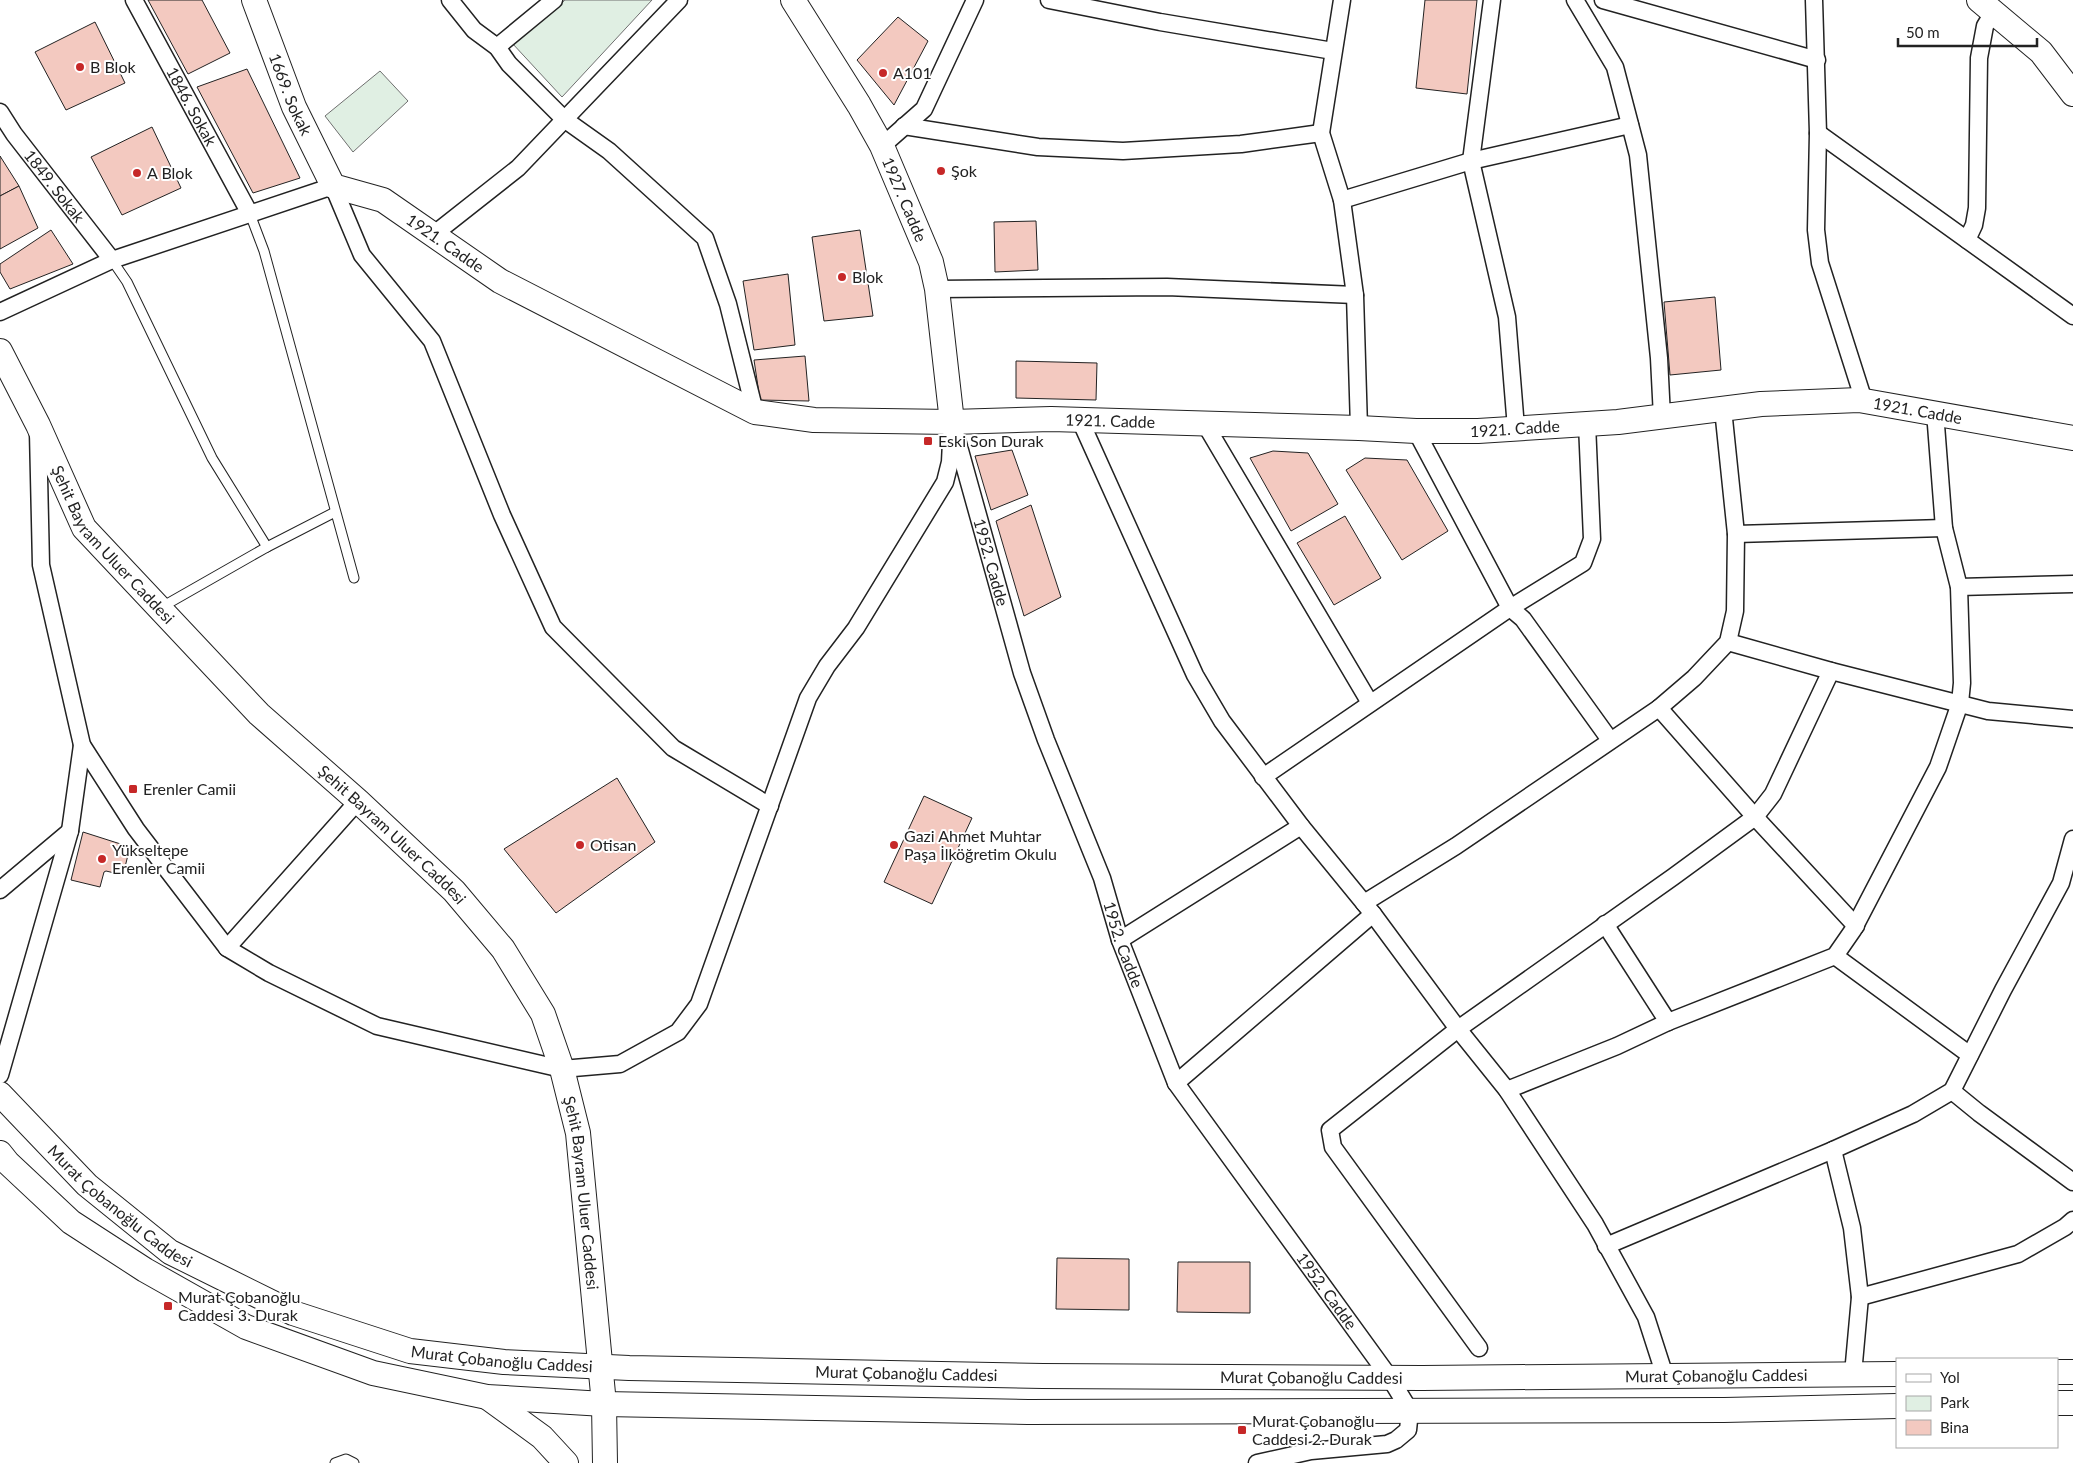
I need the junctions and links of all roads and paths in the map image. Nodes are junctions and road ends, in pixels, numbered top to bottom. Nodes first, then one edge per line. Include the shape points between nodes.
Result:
1 (134, 0) edge
2 (255, 0) edge
3 (450, 0) edge
4 (554, 0) edge
5 (679, 0) edge
6 (793, 0) edge
7 (976, 0) edge
8 (1049, 0) edge
9 (1342, 0) edge
10 (1492, 0) edge
11 (1575, 0) edge
12 (1603, 0) edge
13 (1814, 0) edge
14 (1986, 5) edge
15 (497, 47) junction
16 (1334, 51) junction
17 (1817, 60) junction
18 (2073, 94) edge
19 (0, 112) edge
20 (564, 119) junction
21 (1630, 125) junction
22 (904, 126) junction
23 (1321, 133) junction
24 (1818, 133) junction
25 (882, 146) junction
26 (1471, 161) junction
27 (333, 186) junction
28 (1342, 200) junction
29 (250, 214) junction
30 (433, 235) junction
31 (1967, 240) junction
32 (112, 260) junction
33 (938, 289) junction
34 (1355, 295) junction
35 (0, 312) edge
36 (2073, 316) edge
37 (0, 350) edge
38 (1864, 401) junction
39 (1723, 409) junction
40 (755, 412) junction
41 (1935, 412) junction
42 (1662, 416) junction
43 (1080, 420) junction
44 (952, 422) junction
45 (1205, 424) junction
46 (1587, 424) junction
47 (38, 425) junction
48 (1359, 428) junction
49 (1516, 428) junction
50 (1416, 431) junction
51 (2073, 438) edge
52 (335, 512) junction
53 (1944, 528) junction
54 (1736, 534) junction
55 (267, 547) junction
56 (354, 578) dead end
57 (2073, 584) edge
58 (1959, 587) junction
59 (158, 608) junction
60 (1510, 608) junction
61 (1728, 642) junction
62 (1830, 671) junction
63 (1370, 703) junction
64 (1960, 704) junction
65 (1659, 708) junction
66 (2073, 719) edge
67 (1610, 740) junction
68 (82, 745) junction
69 (1263, 776) junction
70 (358, 801) junction
71 (770, 806) junction
72 (1755, 816) junction
73 (1301, 826) junction
74 (70, 831) junction
75 (2073, 839) edge
76 (0, 890) edge
77 (1368, 908) junction
78 (1606, 924) junction
79 (1856, 926) junction
80 (1120, 940) junction
81 (227, 948) junction
82 (1835, 956) junction
83 (1668, 1022) junction
84 (1458, 1029) junction
85 (1970, 1055) junction
86 (562, 1069) junction
87 (0, 1075) edge
88 (1176, 1083) junction
89 (1507, 1090) junction
90 (1952, 1091) junction
91 (0, 1094) edge
92 (1833, 1150) junction
93 (0, 1153) edge
94 (2073, 1182) edge
95 (2073, 1220) edge
96 (1606, 1246) junction
97 (1860, 1296) junction
98 (1479, 1348) dead end
99 (601, 1366) junction
100 (2058, 1372) edge
101 (2073, 1372) edge
102 (1853, 1374) junction
103 (1896, 1374) edge
104 (1665, 1376) junction
105 (1390, 1378) junction
106 (487, 1397) junction
107 (2058, 1403) edge
108 (2073, 1403) edge
109 (604, 1404) junction
110 (1896, 1406) edge
111 (1410, 1411) junction
112 (335, 1463) edge
113 (354, 1463) edge
114 (566, 1463) edge
115 (605, 1463) edge
116 (1257, 1463) edge

1 - 29 street, 1846. Sokak
2 - 27 main road, 1669. Sokak via 294,107
3 - 15 street via 474,30
4 - 15 street
5 - 20 street
6 - 25 main road, 1927. Cadde via 860,105
7 - 22 street via 924,109
8 - 16 street
9 - 16 street
10 - 26 street
11 - 21 street via 1615,67
12 - 17 street
13 - 17 street
14 - 18 main road via 2041,52
14 - 31 street via 1986,26 1979,58 1977,208
15 - 20 street via 509,64
16 - 23 street
17 - 24 street
19 - 32 street, 1849. Sokak
20 - 30 street via 518,168
20 - 40 street via 609,151 705,238 728,304
21 - 26 street
21 - 42 street via 1638,155
22 - 23 street via 1038,147 1123,151 1241,144
22 - 25 street
23 - 28 street
24 - 31 street
24 - 38 street via 1816,230 1820,263
25 - 33 main road, 1927. Cadde via 931,262
26 - 28 street
26 - 49 street via 1507,316
27 - 29 street
27 - 30 main road, 1921. Cadde via 383,200
27 - 71 street via 362,255 432,342 502,515 554,628 673,748
28 - 34 street
29 - 32 street
29 - 52 lane via 264,251
30 - 40 main road, 1921. Cadde via 500,281
31 - 36 street
32 - 35 street
32 - 55 lane via 127,282 212,458
33 - 34 street via 1167,288
33 - 44 main road, 1927. Cadde
34 - 48 street
37 - 47 main road, Şehit Bayram Uluer Caddesi
38 - 39 main road, 1921. Cadde via 1761,404
38 - 41 main road, 1921. Cadde
39 - 42 main road, 1921. Cadde
39 - 54 street
40 - 44 main road, 1921. Cadde via 814,420
41 - 51 main road, 1921. Cadde
41 - 53 street
42 - 46 main road, 1921. Cadde
43 - 44 main road, 1921. Cadde
43 - 45 main road, 1921. Cadde
43 - 69 street via 1194,675 1222,721
44 - 71 street via 950,462 945,482 856,628 808,698
44 - 80 street, 1952. Cadde via 1022,673 1102,878
45 - 48 main road, 1921. Cadde
45 - 63 street
46 - 49 main road, 1921. Cadde
46 - 60 street via 1592,539 1583,563
47 - 59 main road, Şehit Bayram Uluer Caddesi via 84,528
47 - 68 street via 41,565
48 - 50 main road, 1921. Cadde
49 - 50 main road, 1921. Cadde
50 - 60 street
52 - 55 lane
52 - 56 lane
53 - 54 street
53 - 58 street
54 - 61 street via 1735,612
55 - 59 lane
57 - 58 street
58 - 64 street
59 - 70 main road, Şehit Bayram Uluer Caddesi via 259,714
60 - 63 street
60 - 67 street via 1523,618
61 - 62 street
61 - 65 street via 1694,678
62 - 64 street
62 - 72 street via 1773,794
63 - 69 street
64 - 66 street via 1988,711
64 - 79 street via 1938,767
65 - 67 street
65 - 72 street
67 - 77 street
68 - 74 street
68 - 81 street via 136,829
69 - 73 street
70 - 81 street
70 - 86 main road, Şehit Bayram Uluer Caddesi via 454,891 503,949 543,1014
71 - 86 street via 699,1004 678,1032 620,1064
72 - 78 street
72 - 79 street
73 - 77 street
73 - 80 street
74 - 76 street
74 - 87 street
75 - 85 street via 2061,884
77 - 84 street
77 - 88 street
78 - 83 street
78 - 84 street
79 - 82 street
80 - 88 street, 1952. Cadde
81 - 86 street via 269,973 377,1026
82 - 83 street
82 - 85 street
83 - 89 street
84 - 89 street
84 - 98 street via 1330,1130 1333,1147
85 - 90 street
86 - 99 main road, Şehit Bayram Uluer Caddesi via 578,1132
88 - 105 street, 1952. Cadde
89 - 96 street via 1595,1224
90 - 92 street via 1913,1114
90 - 94 street
91 - 99 main road, Murat Çobanoğlu Caddesi via 86,1185 170,1252 293,1314 410,1351 504,1362
92 - 96 street
92 - 97 street via 1852,1228
93 - 106 main road, Murat Çobanoğlu Caddesi via 72,1222 145,1270 246,1328 373,1373
95 - 97 street via 2018,1254
96 - 104 street via 1646,1317
97 - 102 street
99 - 105 main road, Murat Çobanoğlu Caddesi
99 - 109 main road, Şehit Bayram Uluer Caddesi
100 - 101 main road
102 - 103 main road, Murat Çobanoğlu Caddesi
102 - 104 main road, Murat Çobanoğlu Caddesi
104 - 105 main road, Murat Çobanoğlu Caddesi
105 - 111 street, 1952. Cadde
106 - 109 main road, Murat Çobanoğlu Caddesi
106 - 114 main road via 542,1437
107 - 108 main road
109 - 111 main road, Murat Çobanoğlu Caddesi via 1028,1412
109 - 115 main road, Şehit Bayram Uluer Caddesi
110 - 111 main road, Murat Çobanoğlu Caddesi
111 - 116 street via 1408,1430 1387,1444 1311,1451
112 - 113 lane via 346,1459

